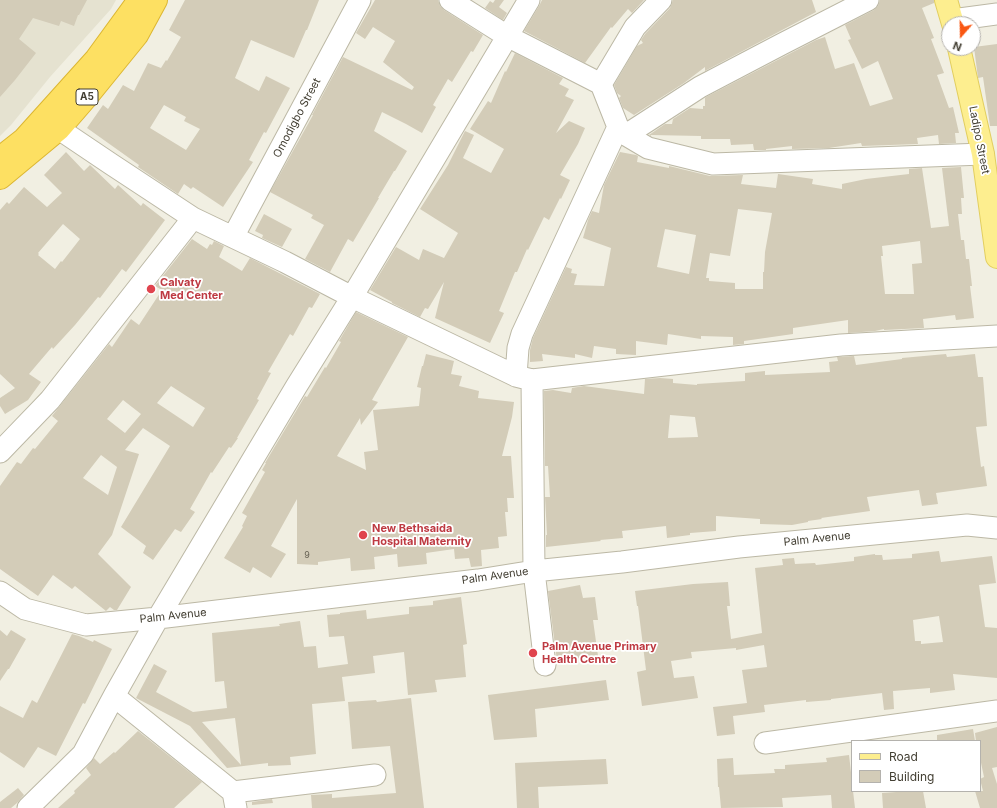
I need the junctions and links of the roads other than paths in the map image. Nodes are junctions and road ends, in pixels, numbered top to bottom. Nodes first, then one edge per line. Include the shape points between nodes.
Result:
1 (140, 0) edge
2 (156, 0) edge
3 (360, 0) edge
4 (450, 0) edge
5 (529, 0) edge
6 (660, 0) edge
7 (868, 0) edge
8 (997, 14) edge
9 (951, 15) edge
10 (507, 36) junction
11 (961, 56) edge
12 (601, 84) junction
13 (59, 129) junction
14 (622, 131) junction
15 (0, 159) edge
16 (988, 161) edge
17 (0, 178) edge
18 (193, 218) junction
19 (233, 237) junction
20 (997, 257) edge
21 (352, 296) junction
22 (997, 336) edge
23 (524, 378) junction
24 (0, 452) edge
25 (997, 516) edge
26 (967, 525) junction
27 (997, 528) edge
28 (534, 571) junction
29 (0, 592) edge
30 (158, 618) junction
31 (545, 665) dead end
32 (114, 696) junction
33 (997, 711) edge
34 (765, 743) dead end
35 (374, 775) dead end
36 (235, 800) edge
37 (28, 808) edge

1 - 15 highway, A5 via 96,59 24,139
2 - 13 highway, A5 via 137,35
3 - 19 street, Omodigbo Street
4 - 10 street
5 - 10 street
6 - 12 street via 635,27
7 - 14 street via 700,87
8 - 9 street
10 - 12 street
10 - 21 street
11 - 16 main road, Ladipo Street
12 - 14 street
13 - 17 highway, A5
13 - 18 street
14 - 16 street via 648,148 713,164
14 - 23 street via 522,334 518,348
16 - 20 main road, Ladipo Street
18 - 19 street
18 - 24 street via 50,400
19 - 21 street
21 - 23 street
21 - 30 street
22 - 23 street via 841,345
23 - 28 street
25 - 26 street
26 - 27 street, Palm Avenue
26 - 28 street, Palm Avenue via 739,547
28 - 30 street, Palm Avenue
28 - 31 street
29 - 30 street, Palm Avenue via 25,609 86,625
30 - 32 street
32 - 36 street
32 - 37 street via 83,754
33 - 34 street
35 - 36 street

